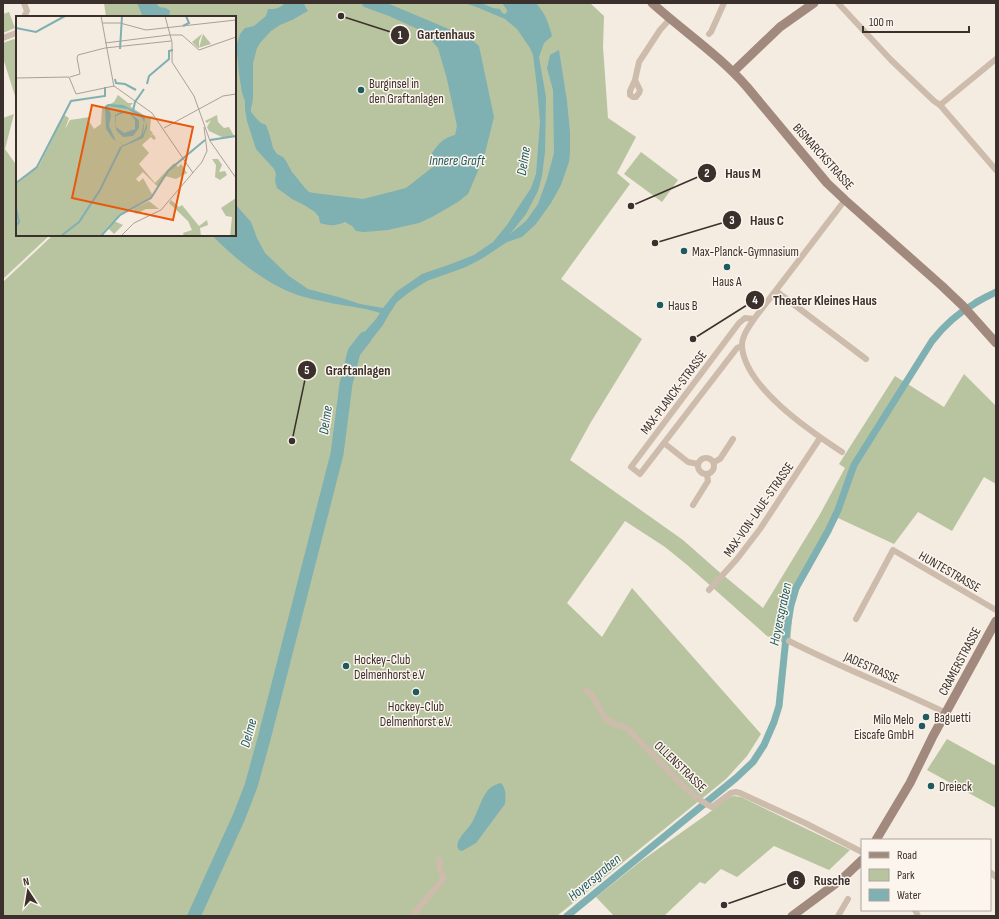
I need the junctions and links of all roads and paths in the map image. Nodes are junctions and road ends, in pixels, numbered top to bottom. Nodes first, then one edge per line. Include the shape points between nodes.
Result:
1 (24, 3) edge
2 (652, 3) edge
3 (724, 3) edge
4 (814, 3) edge
5 (838, 3) edge
6 (24, 16) edge
7 (670, 19) junction
8 (16, 33) edge
9 (709, 34) dead end
10 (3, 38) edge
11 (996, 59) edge
12 (733, 72) junction
13 (635, 80) dead end
14 (940, 105) junction
15 (996, 170) edge
16 (845, 200) junction
17 (776, 291) junction
18 (754, 319) junction
19 (996, 343) edge
20 (742, 346) junction
21 (866, 359) dead end
22 (820, 438) junction
23 (733, 439) dead end
24 (664, 443) junction
25 (842, 452) dead end
26 (714, 462) junction
27 (698, 464) junction
28 (707, 474) junction
29 (693, 505) dead end
30 (709, 590) dead end
31 (996, 610) edge
32 (856, 619) dead end
33 (996, 621) edge
34 (789, 641) dead end
35 (586, 690) dead end
36 (946, 713) junction
37 (877, 839) edge
38 (861, 851) edge
39 (440, 860) dead end
40 (861, 861) edge
41 (848, 899) dead end
42 (412, 916) edge
43 (792, 916) edge
44 (838, 916) edge

1 - 6 street
2 - 7 main road, BISMARCKSTRASSE
3 - 9 street
4 - 12 main road via 780,26
5 - 14 street via 891,60
7 - 12 main road, BISMARCKSTRASSE
7 - 13 street via 639,62
8 - 10 street
11 - 14 street
12 - 16 main road, BISMARCKSTRASSE
14 - 15 street
16 - 17 street
16 - 19 main road, BISMARCKSTRASSE via 942,286
17 - 18 street
17 - 21 street
18 - 20 street via 746,332
18 - 24 street, MAX-PLANCK-STRASSE via 745,318 739,323 631,467 640,474
20 - 22 street via 755,378 792,416
20 - 24 street, MAX-PLANCK-STRASSE via 737,348
22 - 25 street
22 - 30 street, MAX-VON-LAUE-STRASSE via 760,529
23 - 26 street via 720,459
24 - 27 street via 688,462
26 - 27 street via 708,458 702,459
26 - 28 street via 714,470
27 - 28 street via 700,472
28 - 29 street via 708,481
31 - 32 street, HUNTESTRASSE via 893,550
33 - 36 main road, CRAMERSTRASSE
34 - 36 street, JADESTRASSE
35 - 38 street, OLLENSTRASSE via 592,695 605,718 627,728 684,787 708,805 712,807 731,793 740,793
36 - 37 main road, CRAMERSTRASSE via 910,783
39 - 42 street via 440,871 444,878
40 - 43 main road via 842,879
41 - 44 street

